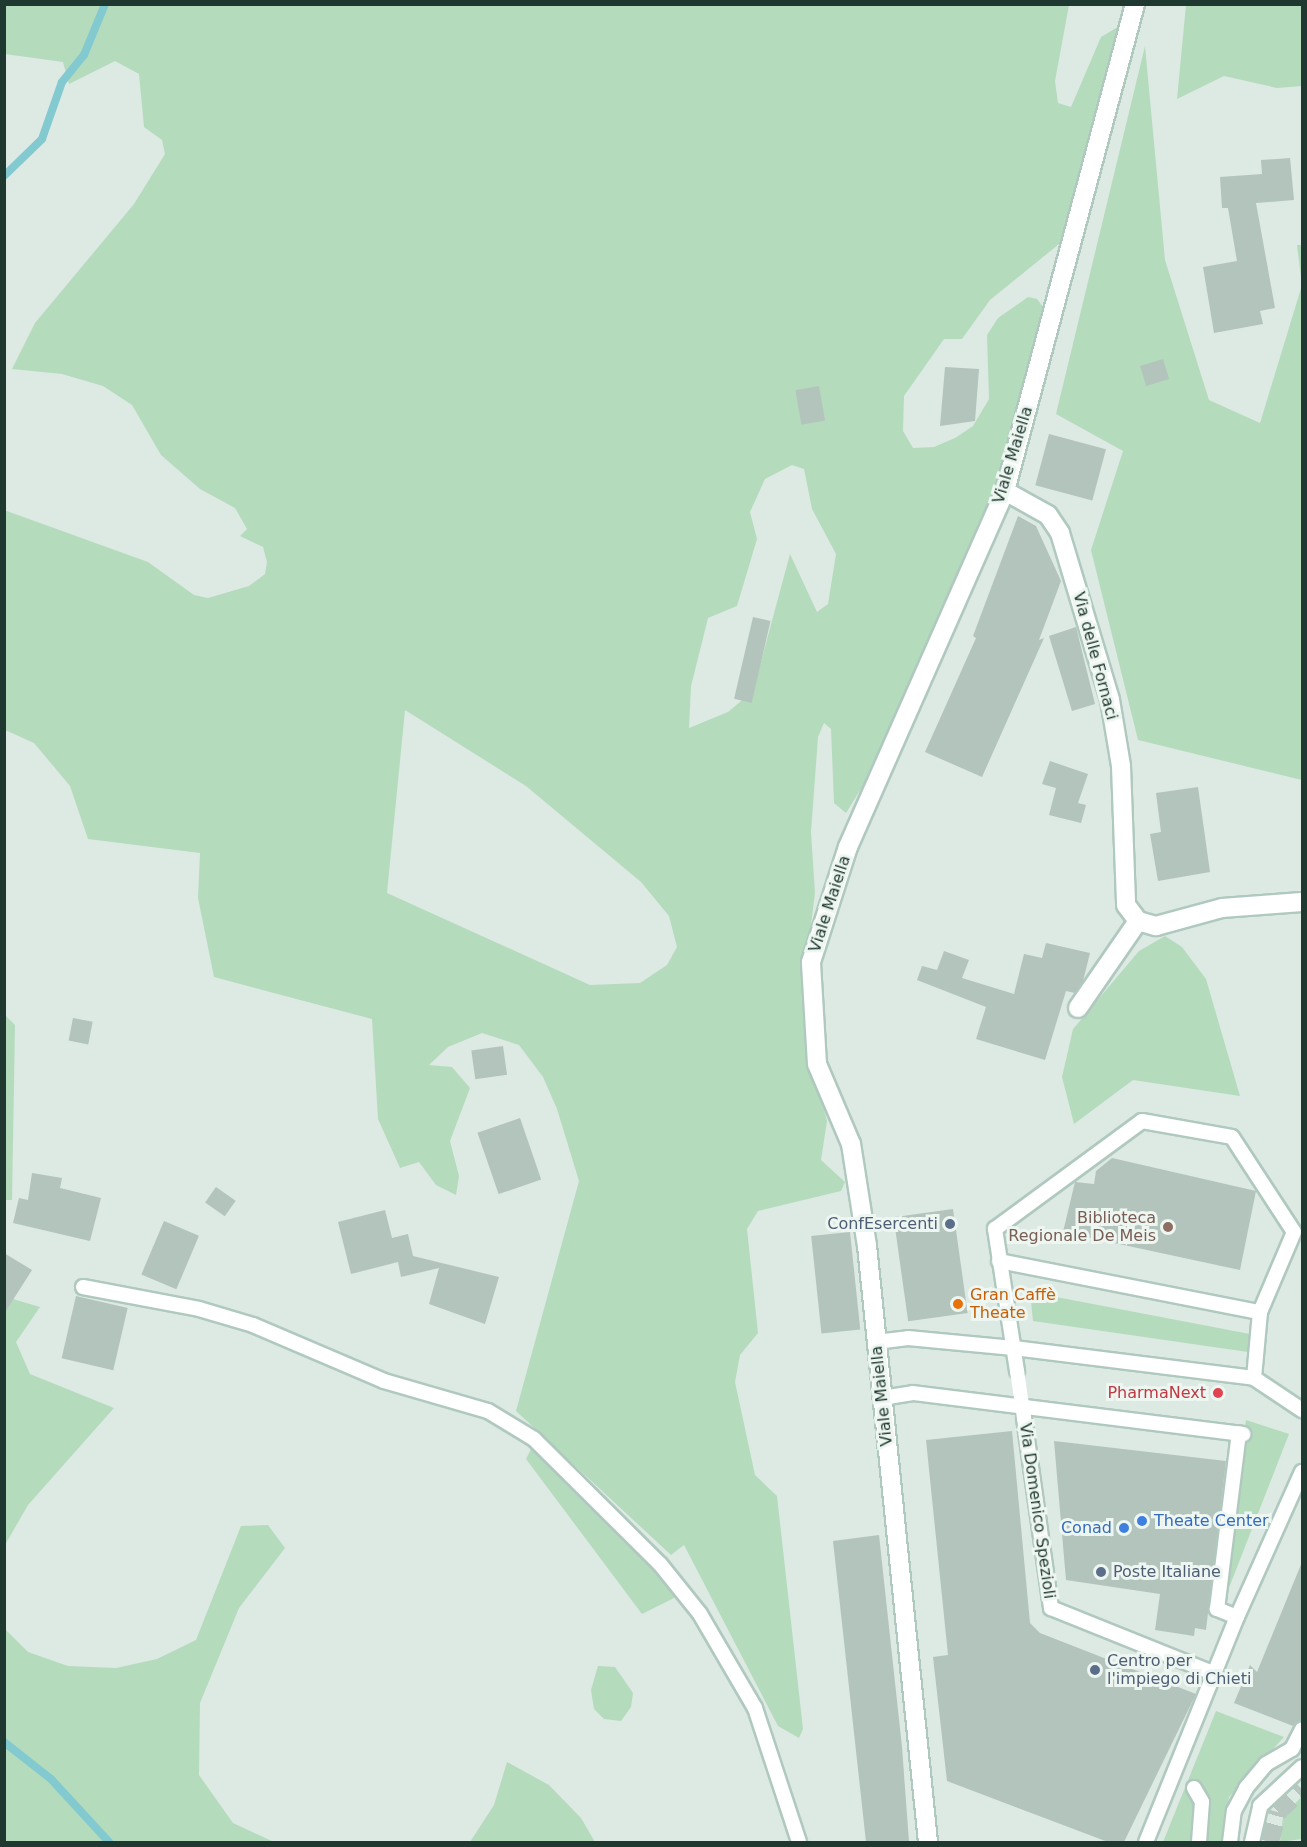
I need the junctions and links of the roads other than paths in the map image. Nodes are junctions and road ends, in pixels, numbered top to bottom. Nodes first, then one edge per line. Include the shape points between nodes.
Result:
1 (1135, 4) edge
2 (1005, 491) junction
3 (1302, 903) edge
4 (1138, 921) junction
5 (1078, 1008) dead end
6 (999, 1261) junction
7 (83, 1287) dead end
8 (1260, 1312) junction
9 (876, 1342) junction
10 (1014, 1348) junction
11 (1254, 1378) junction
12 (882, 1398) junction
13 (1302, 1410) edge
14 (1302, 1472) edge
15 (1237, 1617) junction
16 (1214, 1673) junction
17 (1302, 1729) edge
18 (1302, 1767) edge
19 (1194, 1788) dead end
20 (799, 1842) edge
21 (928, 1842) edge
22 (1146, 1842) edge
23 (1198, 1842) edge
24 (1230, 1842) edge
25 (1252, 1842) edge

1 - 2 main road, Viale Maiella
2 - 4 main road, Via delle Fornaci via 1048,515 1060,532 1110,700 1121,778 1126,905
2 - 9 main road, Viale Maiella via 848,847 811,962 817,1064 851,1144
3 - 4 main road via 1221,908 1156,926
4 - 5 main road
6 - 8 lane
6 - 8 lane, Via Domenico Spezioli via 995,1229 1142,1121 1232,1137 1294,1232
6 - 10 lane, Via Domenico Spezioli
7 - 20 lane via 199,1309 253,1325 384,1382 488,1411 534,1439 660,1564 700,1614 755,1708
8 - 11 lane, Via Domenico Spezioli
9 - 10 lane via 908,1338
9 - 12 main road, Viale Maiella
10 - 11 lane
10 - 16 lane, Via Domenico Spezioli, bridge via 1051,1608
11 - 13 lane
12 - 15 lane via 914,1394 1241,1433 1217,1609
12 - 21 main road, Viale Maiella
14 - 15 lane
15 - 16 lane
16 - 22 lane
17 - 24 lane via 1292,1749 1266,1764 1246,1788 1234,1811
18 - 25 lane via 1260,1806
19 - 23 lane via 1202,1802

